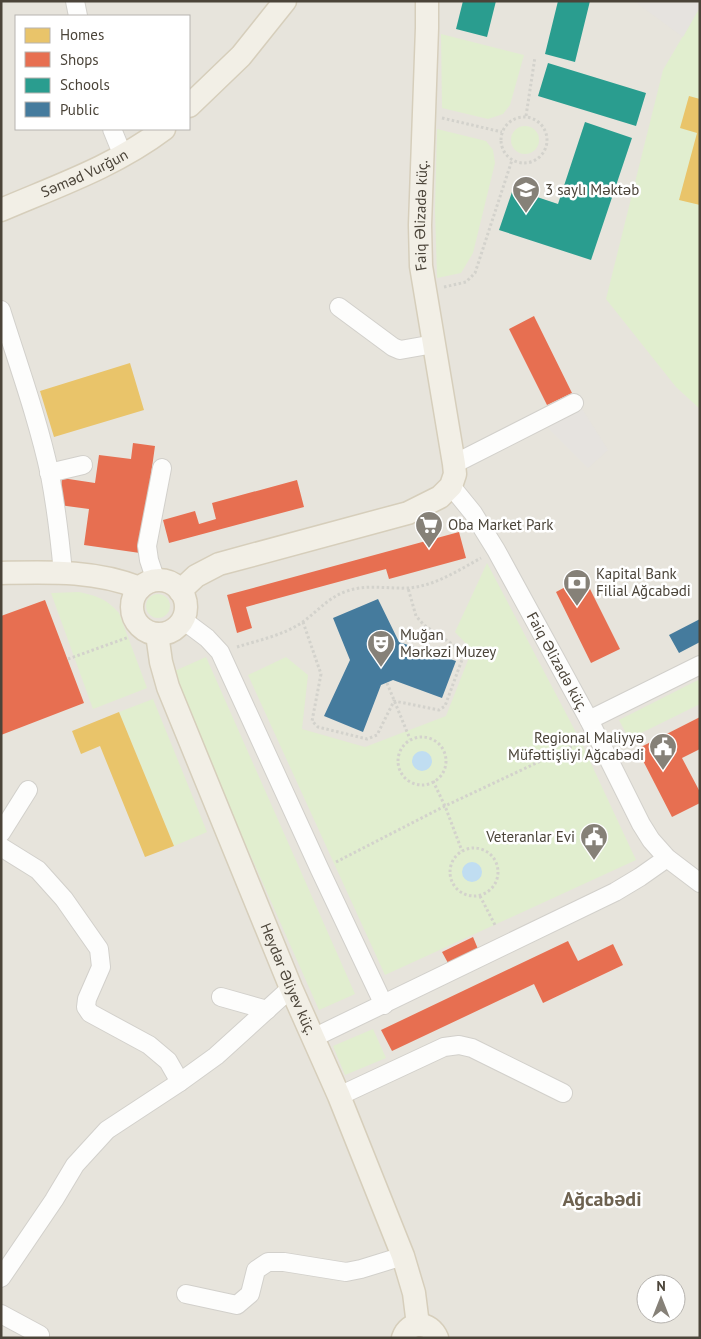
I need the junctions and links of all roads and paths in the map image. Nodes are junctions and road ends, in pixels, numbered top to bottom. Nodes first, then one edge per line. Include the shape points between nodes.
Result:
1 (75, 1) edge
2 (285, 1) edge
3 (419, 1) edge
4 (427, 1) edge
5 (78, 15) edge
6 (427, 28) junction
7 (535, 57) dead end
8 (190, 105) edge
9 (434, 116) dead end
10 (526, 116) junction
11 (112, 130) edge
12 (163, 130) edge
13 (502, 132) junction
14 (123, 156) junction
15 (512, 160) junction
16 (1, 210) edge
17 (425, 292) junction
18 (338, 307) dead end
19 (1, 310) edge
20 (434, 344) junction
21 (574, 403) dead end
22 (454, 464) junction
23 (84, 465) dead end
24 (162, 468) dead end
25 (49, 473) junction
26 (451, 486) junction
27 (496, 550) junction
28 (1, 573) edge
29 (63, 573) junction
30 (148, 584) junction
31 (408, 588) junction
32 (180, 591) junction
33 (183, 620) junction
34 (303, 622) junction
35 (157, 634) junction
36 (129, 637) dead end
37 (220, 652) junction
38 (68, 659) dead end
39 (700, 665) edge
40 (387, 683) dead end
41 (394, 701) junction
42 (589, 720) junction
43 (410, 740) junction
44 (581, 742) dead end
45 (433, 781) junction
46 (28, 790) dead end
47 (445, 806) junction
48 (1, 833) edge
49 (1, 848) edge
50 (462, 851) junction
51 (667, 858) junction
52 (320, 870) junction
53 (700, 883) edge
54 (480, 896) junction
55 (495, 925) dead end
56 (291, 988) junction
57 (220, 997) dead end
58 (384, 1004) junction
59 (267, 1010) junction
60 (313, 1038) junction
61 (180, 1082) junction
62 (563, 1093) dead end
63 (339, 1096) junction
64 (403, 1256) junction
65 (1, 1278) edge
66 (186, 1294) dead end
67 (1, 1314) edge
68 (410, 1331) edge
69 (40, 1335) dead end
70 (437, 1338) edge

1 - 5 street
2 - 8 main road via 241,56
3 - 6 main road
4 - 6 main road, Faiq Əlizadə küç.
6 - 17 main road, Faiq Əlizadə küç. via 420,225
7 - 10 path
9 - 13 path
10 - 13 path via 507,123
10 - 15 path via 544,127 546,147 532,162
11 - 14 street
12 - 14 main road, Səməd Vurğun
13 - 15 path via 504,152
14 - 16 main road, Səməd Vurğun
15 - 17 path via 475,273 466,282
17 - 20 main road, Faiq Əlizadə küç.
18 - 20 street via 400,350
19 - 25 street
20 - 22 main road, Faiq Əlizadə küç.
21 - 22 street
22 - 26 main road, Faiq Əlizadə küç.
23 - 25 street
24 - 30 street via 149,532
25 - 29 street
26 - 27 street, Faiq Əlizadə küç.
26 - 32 main road via 440,496 408,513 219,564 196,576
27 - 31 path via 443,579
27 - 42 street, Faiq Əlizadə küç.
28 - 29 main road
29 - 30 main road
30 - 32 main road via 165,581
30 - 35 main road via 135,595 132,612 141,627
31 - 34 path via 360,587 346,591 330,599
31 - 41 path via 416,616 424,626 460,650 463,656 445,706 438,710
32 - 33 main road via 186,605
33 - 35 main road via 174,629
33 - 37 street
34 - 37 path via 286,631
34 - 41 path via 321,674 312,720 318,727 367,739 377,734
35 - 56 main road, Heydər Əliyev küç. via 168,687
36 - 38 path
37 - 52 street
39 - 42 street
40 - 41 path
41 - 43 path
42 - 51 street, Faiq Əlizadə küç. via 641,824
43 - 45 path via 421,736 441,746 446,757 444,769
43 - 45 path via 401,747 397,758 399,770 416,784
44 - 47 path
45 - 47 path
46 - 48 street
47 - 50 path
47 - 52 path
49 - 61 street via 38,870 64,899 99,949 101,967 87,999 86,1007 90,1013 149,1045 168,1061
50 - 54 path via 453,859 449,870 451,882 468,896
50 - 54 path via 473,848 494,858 497,880
51 - 53 street, Faiq Əlizadə küç.
51 - 58 street via 615,892
52 - 58 street
54 - 55 path
56 - 59 street
56 - 60 main road, Heydər Əliyev küç.
57 - 59 street
58 - 60 street
59 - 61 street via 216,1056
60 - 63 main road, Heydər Əliyev küç.
61 - 65 street via 107,1130 75,1166
62 - 63 street via 472,1048 459,1045 444,1047
63 - 64 main road, Heydər Əliyev küç.
64 - 66 street via 346,1272 268,1262 256,1270 250,1294 237,1305
64 - 68 main road, Heydər Əliyev küç. via 414,1293
67 - 69 street
68 - 70 main road via 424,1325 434,1331

